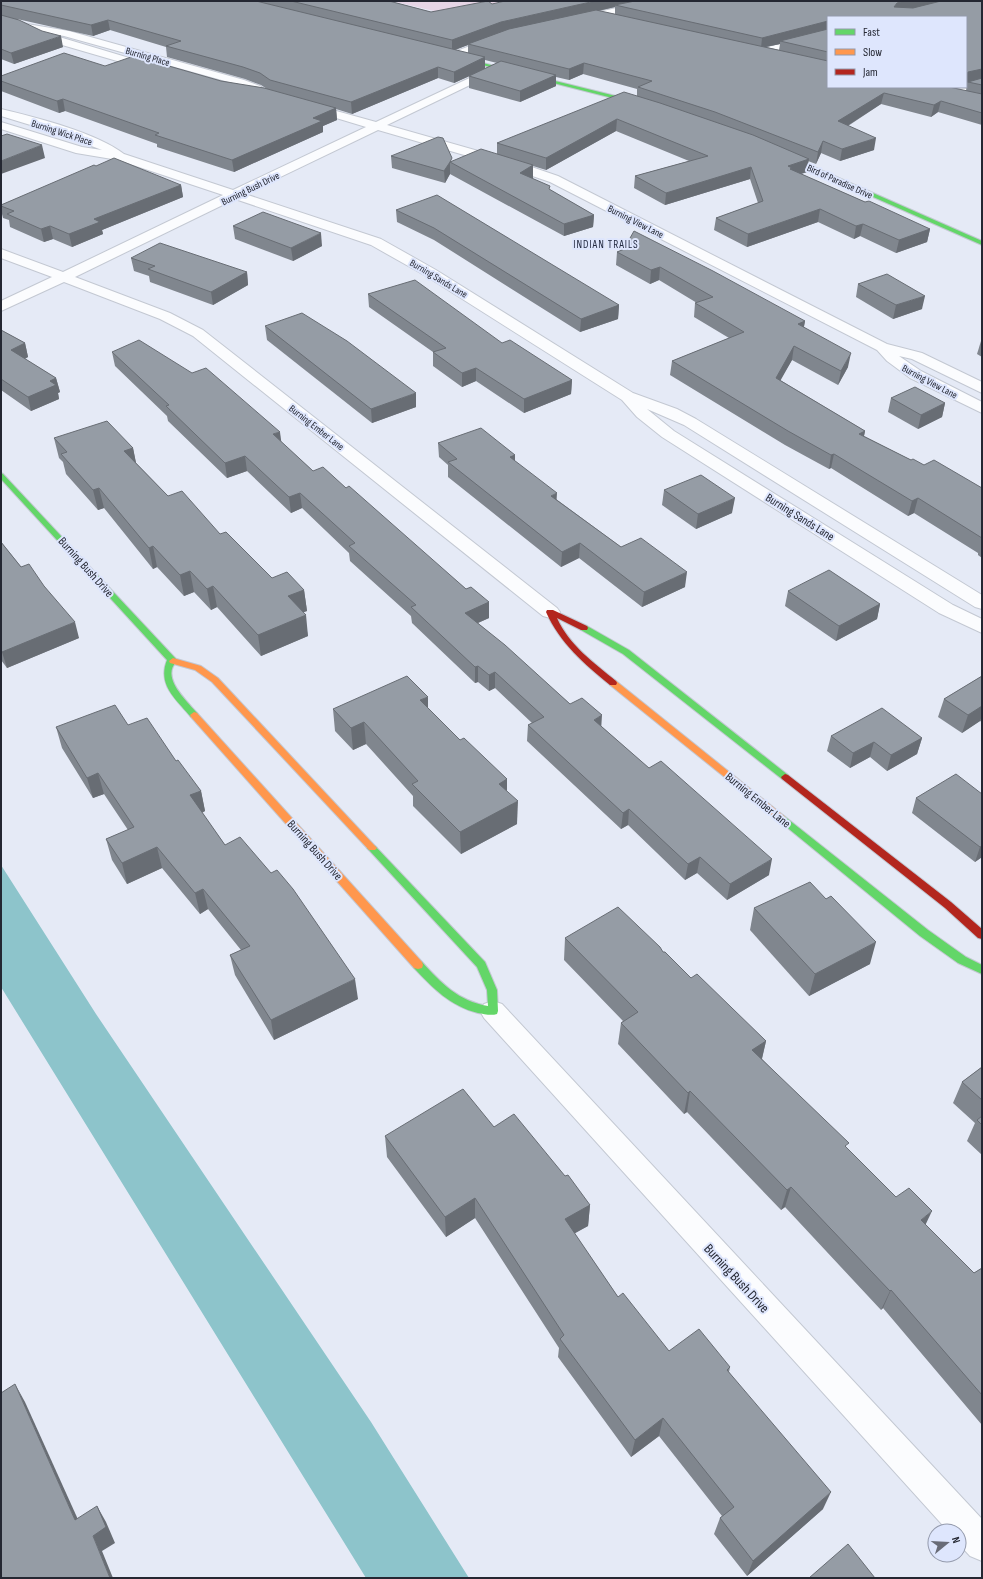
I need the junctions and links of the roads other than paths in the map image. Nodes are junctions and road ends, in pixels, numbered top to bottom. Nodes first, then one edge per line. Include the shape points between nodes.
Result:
1 (661, 1) edge
2 (595, 16) junction
3 (1, 20) edge
4 (572, 21) edge
5 (618, 21) edge
6 (827, 35) edge
7 (505, 36) edge
8 (449, 55) joint
9 (783, 58) edge
10 (498, 68) junction
11 (982, 84) edge
12 (934, 91) edge
13 (946, 94) junction
14 (282, 99) edge
15 (968, 99) edge
16 (296, 103) edge
17 (654, 108) edge
18 (1, 112) edge
19 (1, 125) edge
20 (377, 126) junction
21 (770, 150) edge
22 (120, 157) junction
23 (235, 195) junction
24 (982, 243) edge
25 (1, 252) edge
26 (64, 277) junction
27 (1, 307) edge
28 (882, 347) junction
29 (982, 388) edge
30 (627, 396) junction
31 (982, 408) edge
32 (1, 475) edge
33 (982, 603) edge
34 (550, 612) junction
35 (982, 627) edge
36 (171, 660) junction
37 (982, 935) edge
38 (982, 970) edge
39 (493, 1011) junction
40 (982, 1544) edge

1 - 2 street
2 - 4 street
2 - 5 street
3 - 14 street, Burning Place via 26,27 49,38 227,89
6 - 9 street via 756,52
7 - 8 street
8 - 10 street
10 - 17 street
10 - 20 street, Burning Bush Drive
11 - 13 street
12 - 13 street
13 - 15 street
16 - 20 street
18 - 22 street, Burning Wick Place via 96,142 111,149
19 - 22 street, Burning Wick Place via 80,150
20 - 23 street, Burning Bush Drive
20 - 28 street, Burning View Lane via 554,179
21 - 24 street, Bird of Paradise Drive
22 - 23 street, Burning Wick Place
23 - 26 street, Burning Bush Drive
23 - 30 street, Burning Sands Lane via 359,236 395,252 444,280
25 - 26 street, Burning Ember Lane
26 - 27 street, Burning Bush Drive
26 - 34 street, Burning Ember Lane via 164,316 198,333
28 - 29 street, Burning View Lane via 917,356
28 - 31 street, Burning View Lane via 901,365
30 - 33 street, Burning Sands Lane via 690,422
30 - 35 street, Burning Sands Lane via 642,414 668,434 952,613
32 - 36 street, Burning Bush Drive
34 - 37 street, Burning Ember Lane via 606,639 626,652 948,905
34 - 38 street, Burning Ember Lane via 559,632 593,667 924,933 962,960
36 - 39 street via 190,665 210,676 476,959 492,985
36 - 39 street, Burning Bush Drive via 166,668 166,674 172,690 436,985 452,1000 463,1006 474,1010
39 - 40 street, Burning Bush Drive

